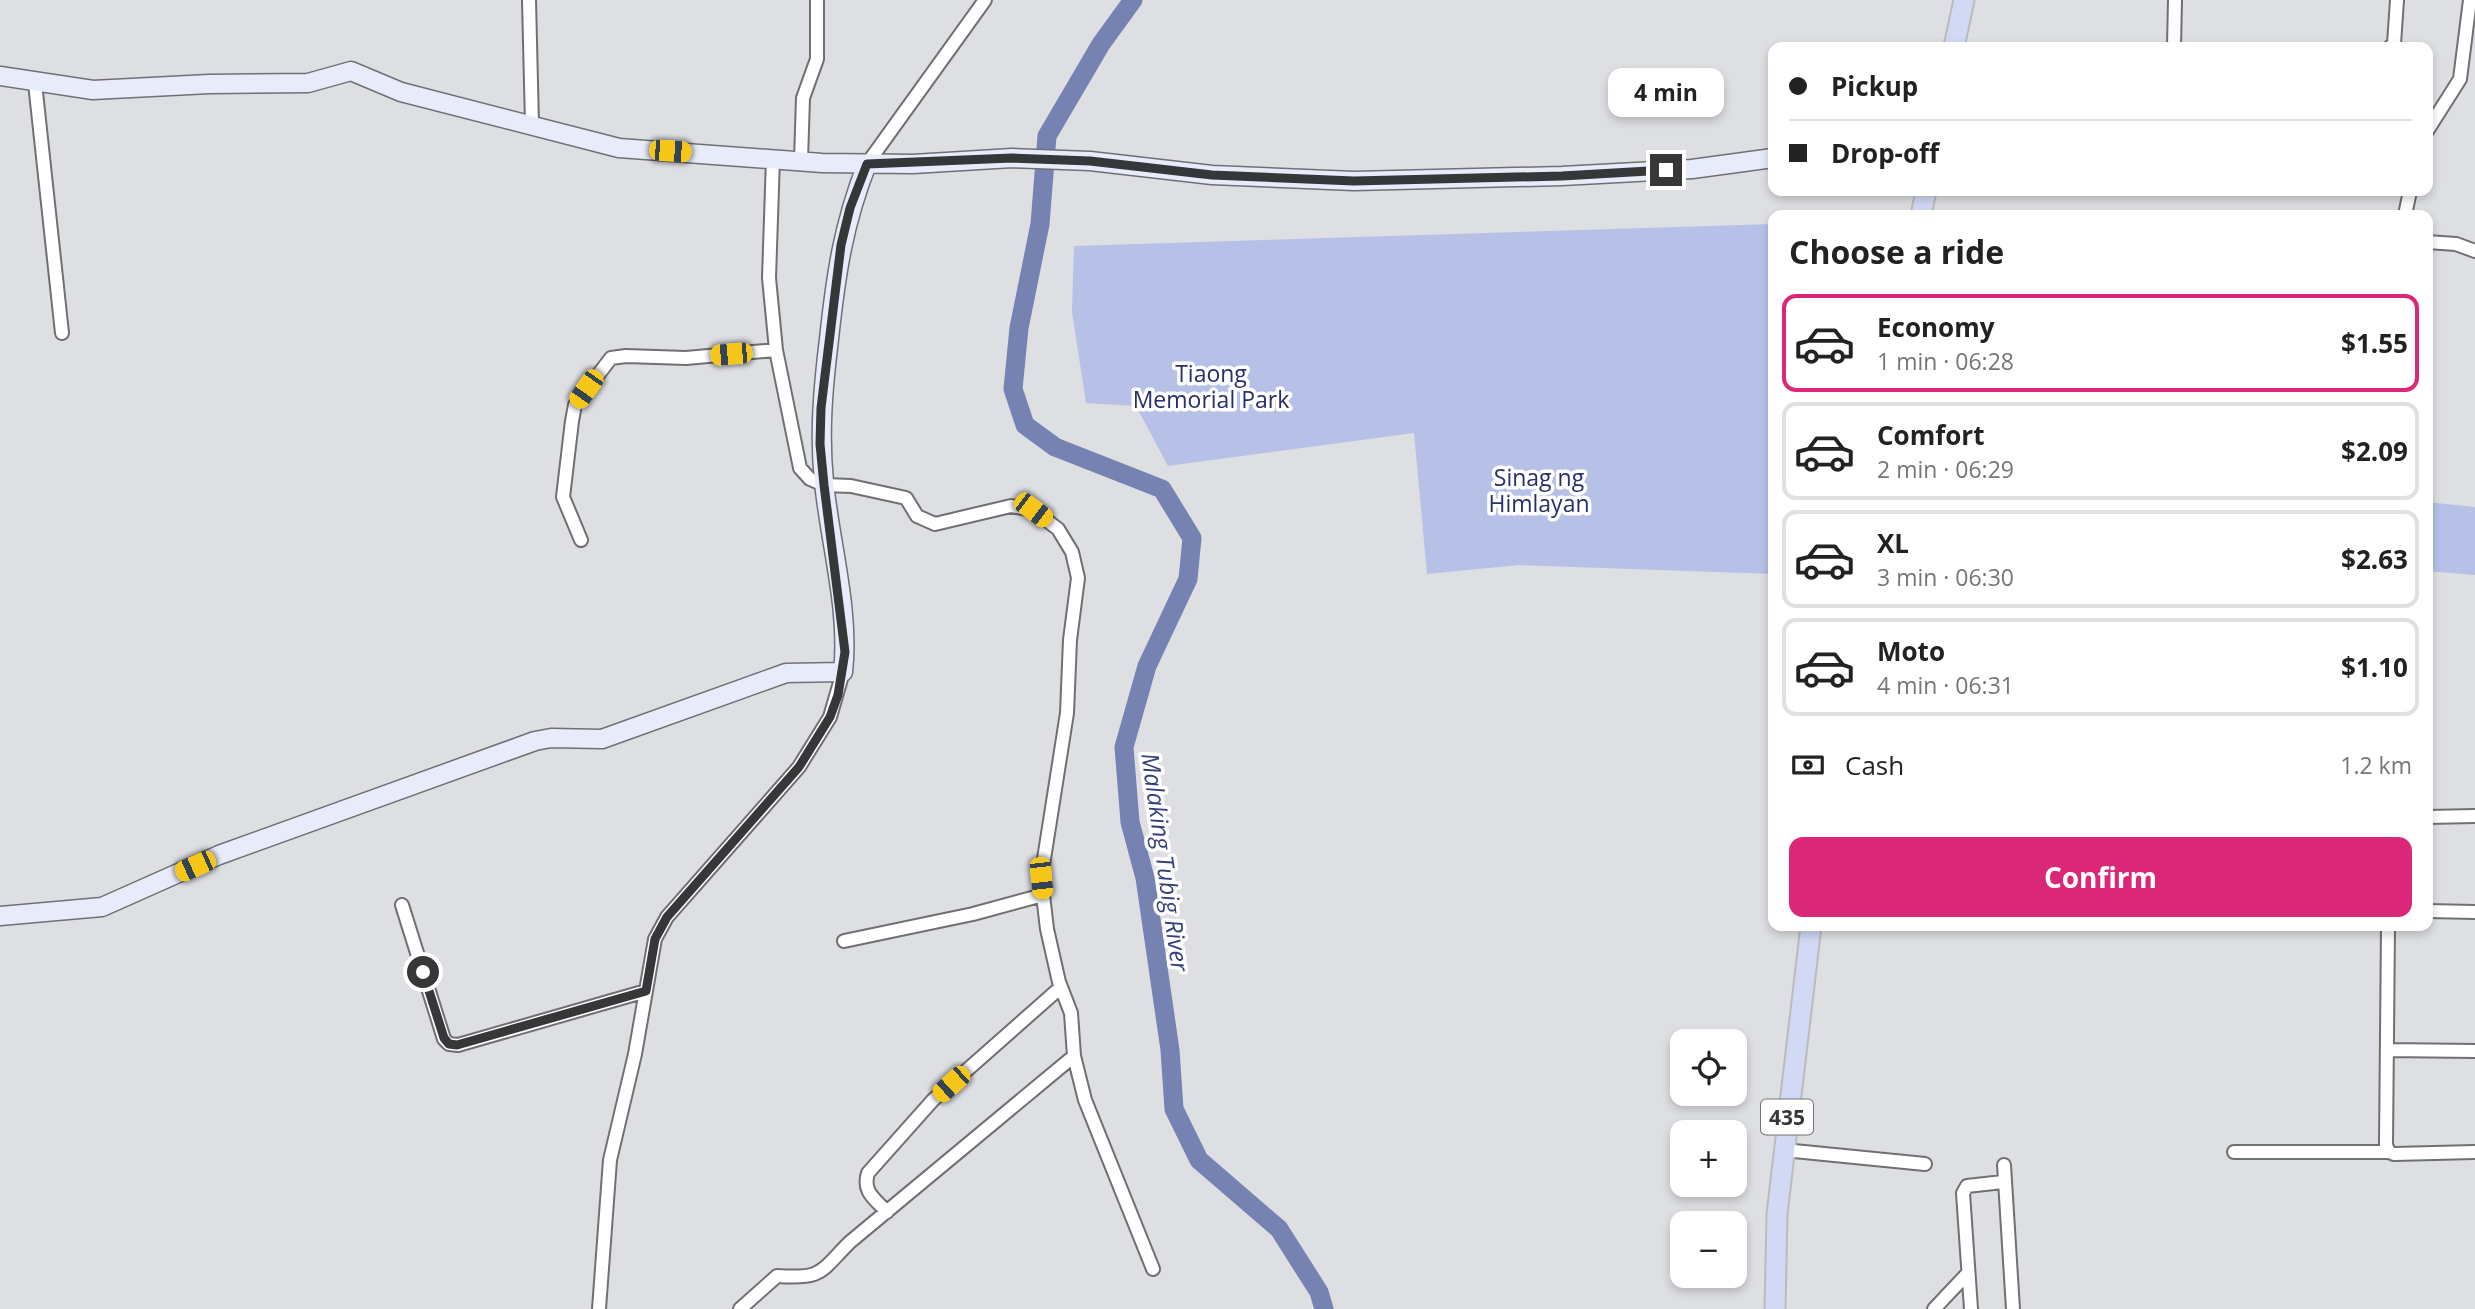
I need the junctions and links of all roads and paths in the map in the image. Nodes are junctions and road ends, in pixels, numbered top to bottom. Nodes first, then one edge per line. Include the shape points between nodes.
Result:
1 (529, 0) edge
2 (817, 0) edge
3 (985, 0) edge
4 (1964, 0) edge
5 (2175, 0) edge
6 (2397, 0) edge
7 (2470, 0) edge
8 (1955, 42) edge
9 (2174, 42) edge
10 (2392, 42) edge
11 (0, 76) edge
12 (35, 83) junction
13 (2433, 122) edge
14 (532, 124) junction
15 (772, 158) junction
16 (1768, 159) edge
17 (801, 160) junction
18 (867, 164) junction
19 (2433, 242) edge
20 (2475, 251) edge
21 (62, 334) dead end
22 (776, 350) junction
23 (824, 485) junction
24 (581, 540) dead end
25 (843, 672) junction
26 (2475, 816) edge
27 (2433, 817) edge
28 (1043, 894) junction
29 (402, 905) dead end
30 (2433, 911) edge
31 (2475, 912) edge
32 (0, 916) edge
33 (1810, 931) edge
34 (2388, 931) edge
35 (844, 941) dead end
36 (1061, 987) junction
37 (646, 991) junction
38 (2387, 1050) junction
39 (2475, 1051) edge
40 (1074, 1056) junction
41 (1784, 1150) junction
42 (2234, 1152) dead end
43 (2389, 1152) junction
44 (2475, 1153) edge
45 (1925, 1164) dead end
46 (2004, 1165) dead end
47 (2003, 1182) junction
48 (887, 1212) junction
49 (1153, 1269) dead end
50 (1968, 1273) junction
51 (599, 1309) edge
52 (740, 1309) edge
53 (1775, 1309) edge
54 (1934, 1309) edge
55 (1971, 1309) edge
56 (2012, 1309) edge

1 - 14 street
2 - 17 street via 817,59 803,98
3 - 18 street
4 - 8 main road
5 - 9 street
6 - 10 street
7 - 13 street via 2460,79
11 - 12 street
12 - 14 street via 82,90 308,83 351,71 401,92
12 - 21 street
14 - 15 street via 619,148
15 - 17 street
15 - 22 street via 769,278
16 - 18 street via 1575,176 1354,181 1212,175 1090,161 1012,158
17 - 18 street
18 - 23 street via 850,208 835,289 821,408
19 - 20 street
22 - 23 street via 800,468
22 - 24 street via 686,358 611,358 575,405 572,421 563,497
23 - 25 street via 844,628
23 - 28 street via 906,498 917,516 935,524 1011,506 1033,510 1058,529 1072,552 1078,578 1067,713 1041,878
25 - 32 street via 786,673 602,739 535,741 219,855 102,907
25 - 37 street via 830,717 799,767 667,917 655,939
26 - 27 street
28 - 35 street
28 - 36 street
29 - 37 street via 449,1044 522,1028
30 - 31 street
33 - 41 main road, 435
34 - 38 street
36 - 40 street via 1071,1013
36 - 48 street via 933,1100 868,1173 866,1191
37 - 51 street via 610,1160
38 - 39 street
38 - 43 street
40 - 48 street
40 - 49 street via 1085,1100
41 - 45 street
41 - 53 main road, 435
42 - 43 street
43 - 44 street
46 - 47 street
47 - 50 street via 1965,1188
47 - 56 street
48 - 52 street via 819,1274 777,1276
50 - 54 street
50 - 55 street

